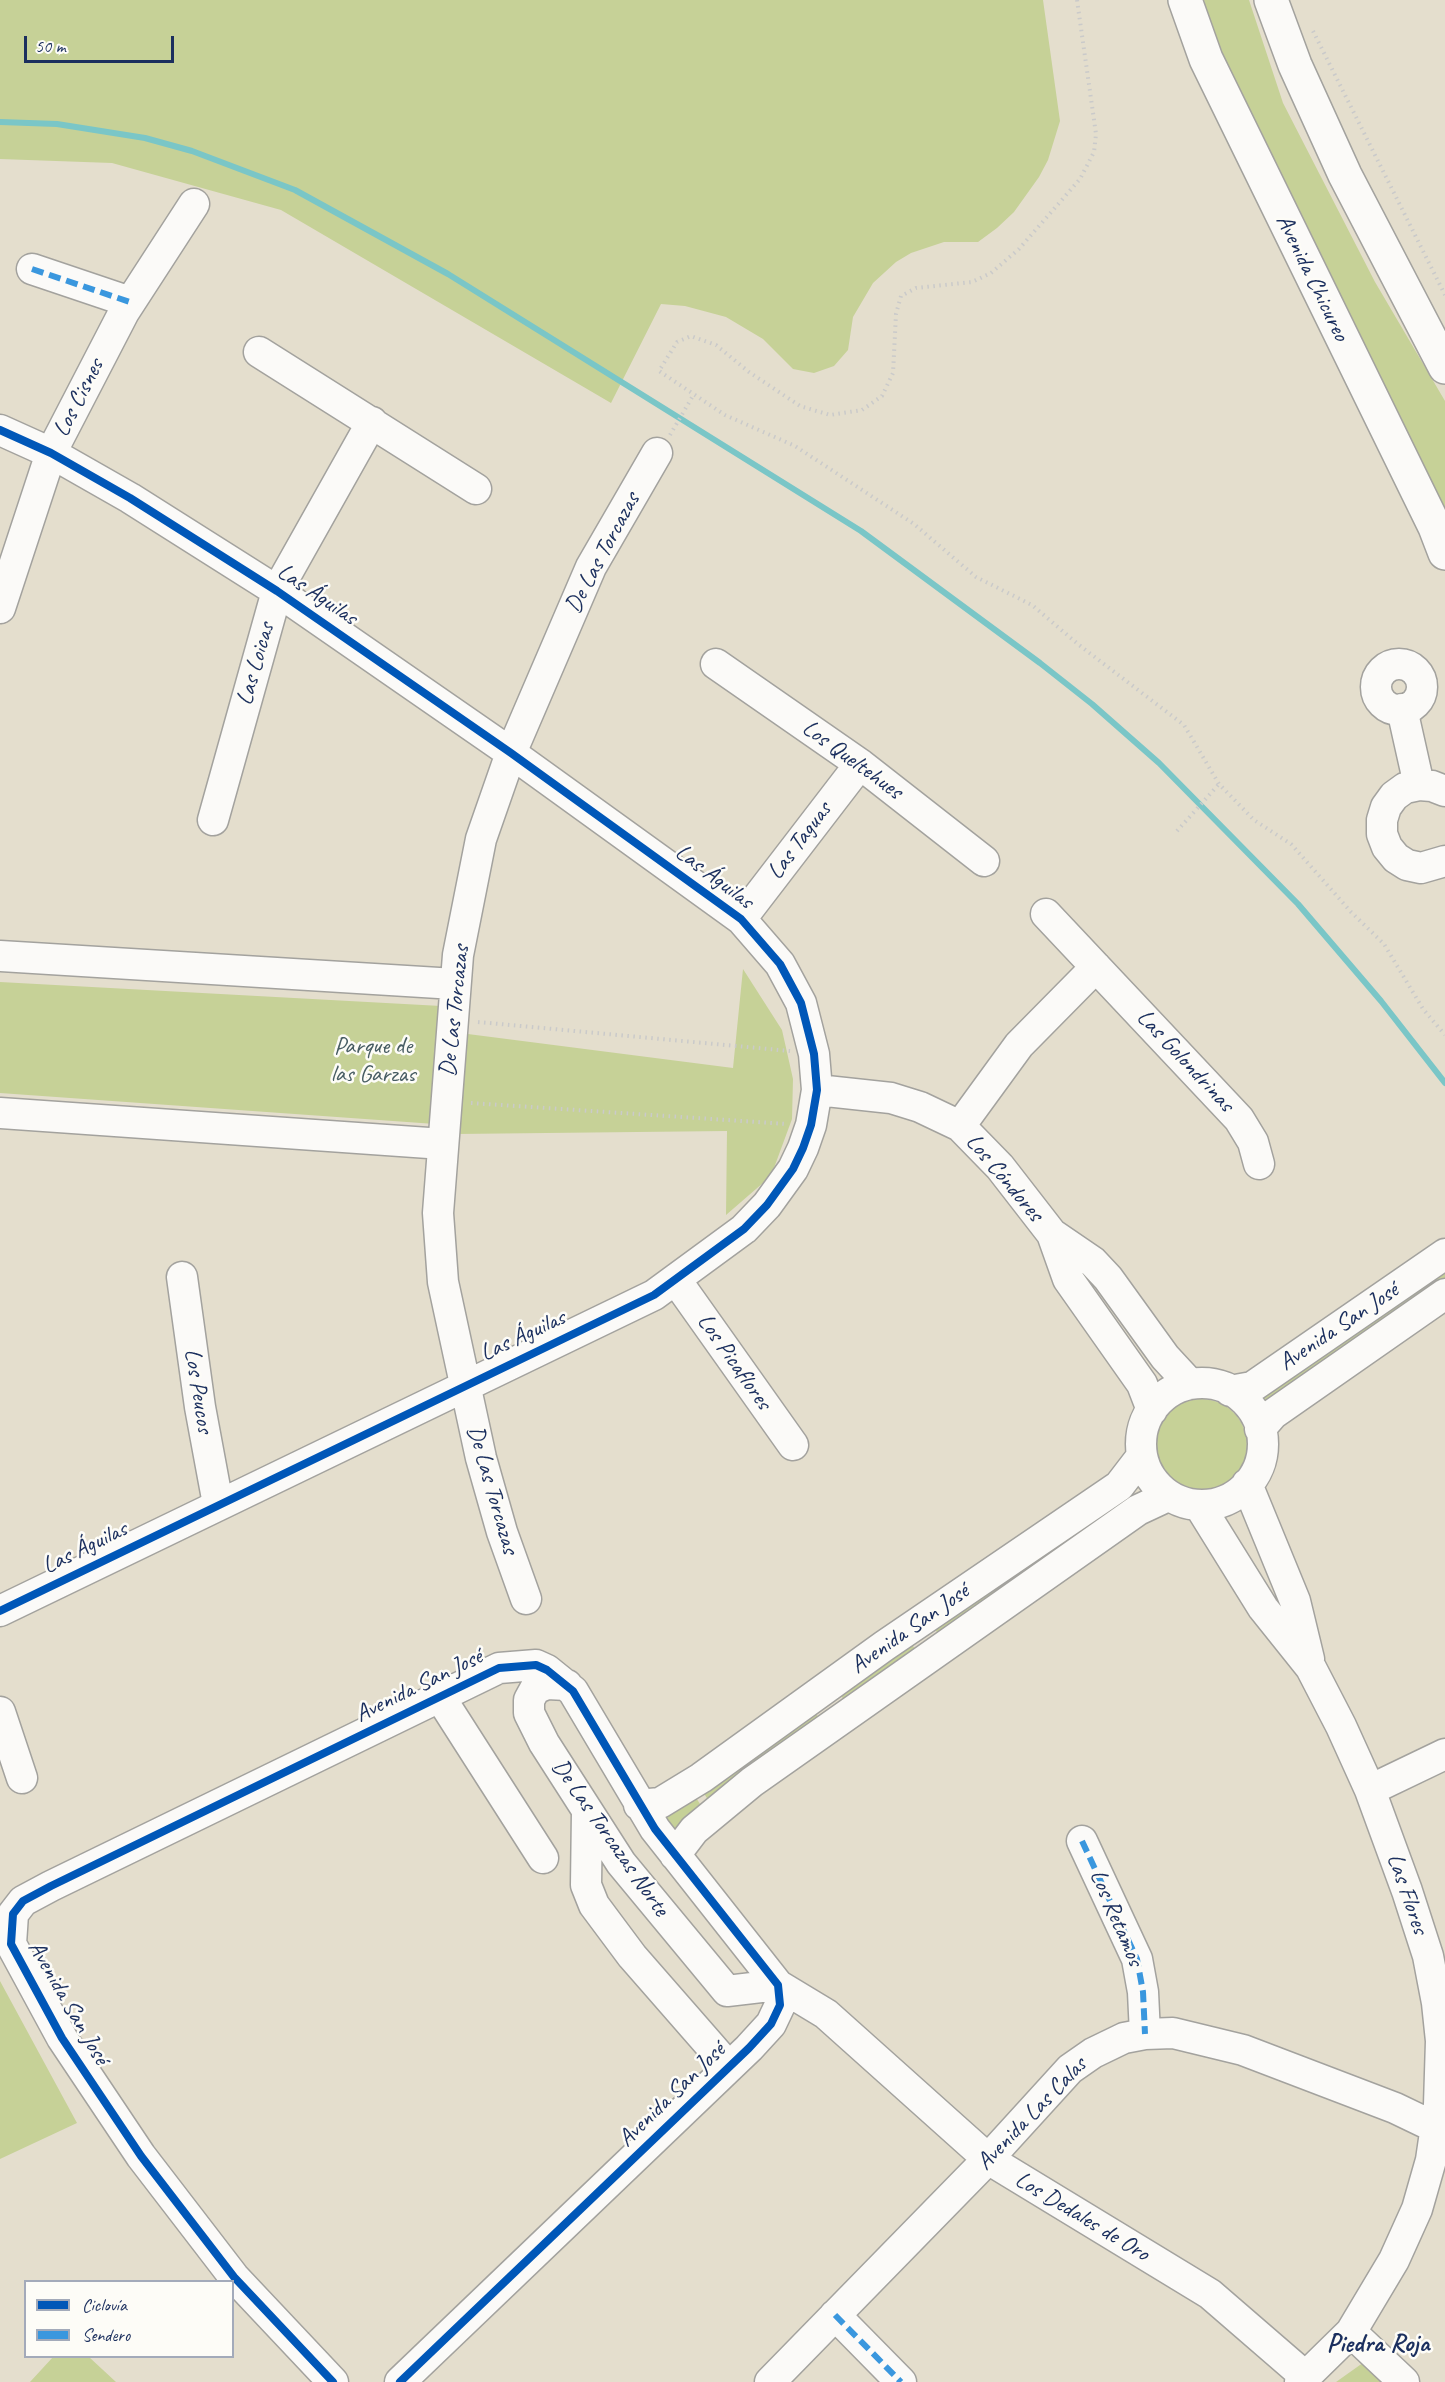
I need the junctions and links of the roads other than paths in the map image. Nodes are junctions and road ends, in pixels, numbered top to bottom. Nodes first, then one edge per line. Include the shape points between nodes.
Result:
1 (1185, 0) edge
2 (1271, 0) edge
3 (194, 204) dead end
4 (32, 269) dead end
5 (130, 302) junction
6 (259, 352) dead end
7 (1445, 367) edge
8 (372, 422) junction
9 (0, 430) edge
10 (51, 453) junction
11 (657, 453) dead end
12 (476, 489) dead end
13 (1445, 554) edge
14 (277, 591) junction
15 (0, 608) edge
16 (716, 664) dead end
17 (1402, 709) dead end
18 (511, 753) junction
19 (860, 764) junction
20 (1432, 788) edge
21 (213, 820) dead end
22 (984, 861) dead end
23 (1445, 861) edge
24 (1046, 914) dead end
25 (741, 919) junction
26 (0, 956) edge
27 (1096, 967) junction
28 (455, 984) junction
29 (817, 1090) junction
30 (0, 1113) edge
31 (960, 1126) junction
32 (443, 1144) junction
33 (1259, 1164) dead end
34 (1052, 1234) junction
35 (1445, 1254) edge
36 (182, 1276) dead end
37 (675, 1280) junction
38 (1445, 1294) edge
39 (1190, 1384) junction
40 (464, 1386) junction
41 (1230, 1391) junction
42 (1152, 1410) junction
43 (1260, 1429) junction
44 (793, 1445) dead end
45 (1142, 1456) junction
46 (1247, 1484) junction
47 (1168, 1496) junction
48 (218, 1504) junction
49 (1199, 1505) junction
50 (526, 1599) dead end
51 (0, 1611) edge
52 (1311, 1668) junction
53 (567, 1685) junction
54 (440, 1697) junction
55 (0, 1713) edge
56 (1445, 1754) edge
57 (22, 1778) dead end
58 (1370, 1790) junction
59 (639, 1805) junction
60 (587, 1811) junction
61 (1082, 1840) dead end
62 (675, 1855) junction
63 (543, 1857) dead end
64 (778, 1985) junction
65 (1145, 2034) junction
66 (729, 2067) junction
67 (1441, 2130) edge
68 (988, 2159) junction
69 (835, 2315) junction
70 (1351, 2332) junction
71 (405, 2380) edge
72 (1303, 2380) edge
73 (333, 2382) edge
74 (770, 2382) edge
75 (901, 2382) edge
76 (1404, 2382) edge

1 - 13 main road, Avenida Chicureo via 1206,59
2 - 7 main road via 1295,65 1345,175
3 - 5 street, Los Cisnes
4 - 5 street
5 - 10 street, Los Cisnes
6 - 8 street
8 - 12 street
8 - 14 street, Las Loicas
9 - 10 street, Las Águilas
10 - 14 street, Las Águilas
10 - 15 street, Los Cisnes
11 - 18 street, De Las Torcazas via 591,567
14 - 18 street, Las Águilas
14 - 21 street, Las Loicas
16 - 19 street, Los Queltehues
17 - 20 street
18 - 25 street, Las Águilas
18 - 28 street, De Las Torcazas via 481,839
19 - 22 street, Los Queltehues
19 - 25 street, Las Taguas
20 - 23 street via 1400,792 1386,807 1382,834 1395,858 1407,865 1421,868
24 - 27 street, Las Golondrinas
25 - 29 street, Las Águilas via 793,985 808,1024
26 - 28 street
27 - 31 street via 1018,1045
27 - 33 street, Las Golondrinas via 1239,1119 1249,1133
28 - 32 street, De Las Torcazas
29 - 31 street, Los Cóndores via 891,1098
29 - 37 street, Las Águilas via 812,1125 793,1169 767,1205 744,1229
30 - 32 street
31 - 34 street, Los Cóndores via 1000,1167
32 - 40 street, De Las Torcazas via 438,1213 443,1282
34 - 39 street, Los Cóndores via 1093,1262 1108,1278 1165,1357
34 - 42 street, Los Cóndores via 1068,1279 1142,1384
35 - 41 street, Avenida San José via 1252,1387
36 - 48 street, Los Peucos
37 - 40 street, Las Águilas via 654,1295
37 - 44 street, Los Picaflores
38 - 43 street, Avenida San José via 1273,1414
39 - 41 street via 1215,1385
39 - 42 street via 1173,1391
40 - 48 street, Las Águilas
40 - 50 street, De Las Torcazas via 502,1532
41 - 43 street via 1246,1403
42 - 45 street via 1142,1432
43 - 46 street via 1260,1462
45 - 47 street via 1151,1479
45 - 59 street, Avenida San José via 1119,1486 884,1646 701,1778 660,1803
46 - 49 street via 1226,1501
46 - 52 street, Las Flores via 1295,1601
47 - 49 street
47 - 62 street, Avenida San José via 1138,1510 752,1782 694,1830
48 - 51 street, Las Águilas
49 - 52 street, Las Flores via 1263,1608
52 - 58 street, Las Flores
53 - 54 street, Avenida San José via 536,1665 510,1665
53 - 59 street, Avenida San José
53 - 60 street, De Las Torcazas Norte via 547,1684 535,1689 529,1713
54 - 63 street
54 - 73 street, Avenida San José via 22,1901 10,1926 11,1944 62,2038 141,2156 234,2277
55 - 57 street
56 - 58 street
58 - 67 street, Las Flores via 1433,1978 1441,2041
59 - 62 street, Avenida San José
60 - 64 street, De Las Torcazas Norte via 640,1888 727,1991
60 - 66 street via 586,1885 594,1905 632,1956
61 - 65 street, Los Retamos via 1137,1959
62 - 64 street, Avenida San José
64 - 66 street, Avenida San José via 780,2005 771,2024
64 - 68 street, Los Dedales de Oro via 826,2014
65 - 67 street, Avenida Las Calas via 1193,2036 1273,2059
65 - 68 street, Avenida Las Calas via 1104,2047 1070,2069
66 - 71 street, Avenida San José
67 - 70 street, Las Flores via 1411,2225
68 - 69 street, Avenida Las Calas
68 - 72 street, Los Dedales de Oro via 1210,2294
69 - 74 street, Avenida Las Calas
69 - 75 street
70 - 72 street, Las Flores
70 - 76 street

